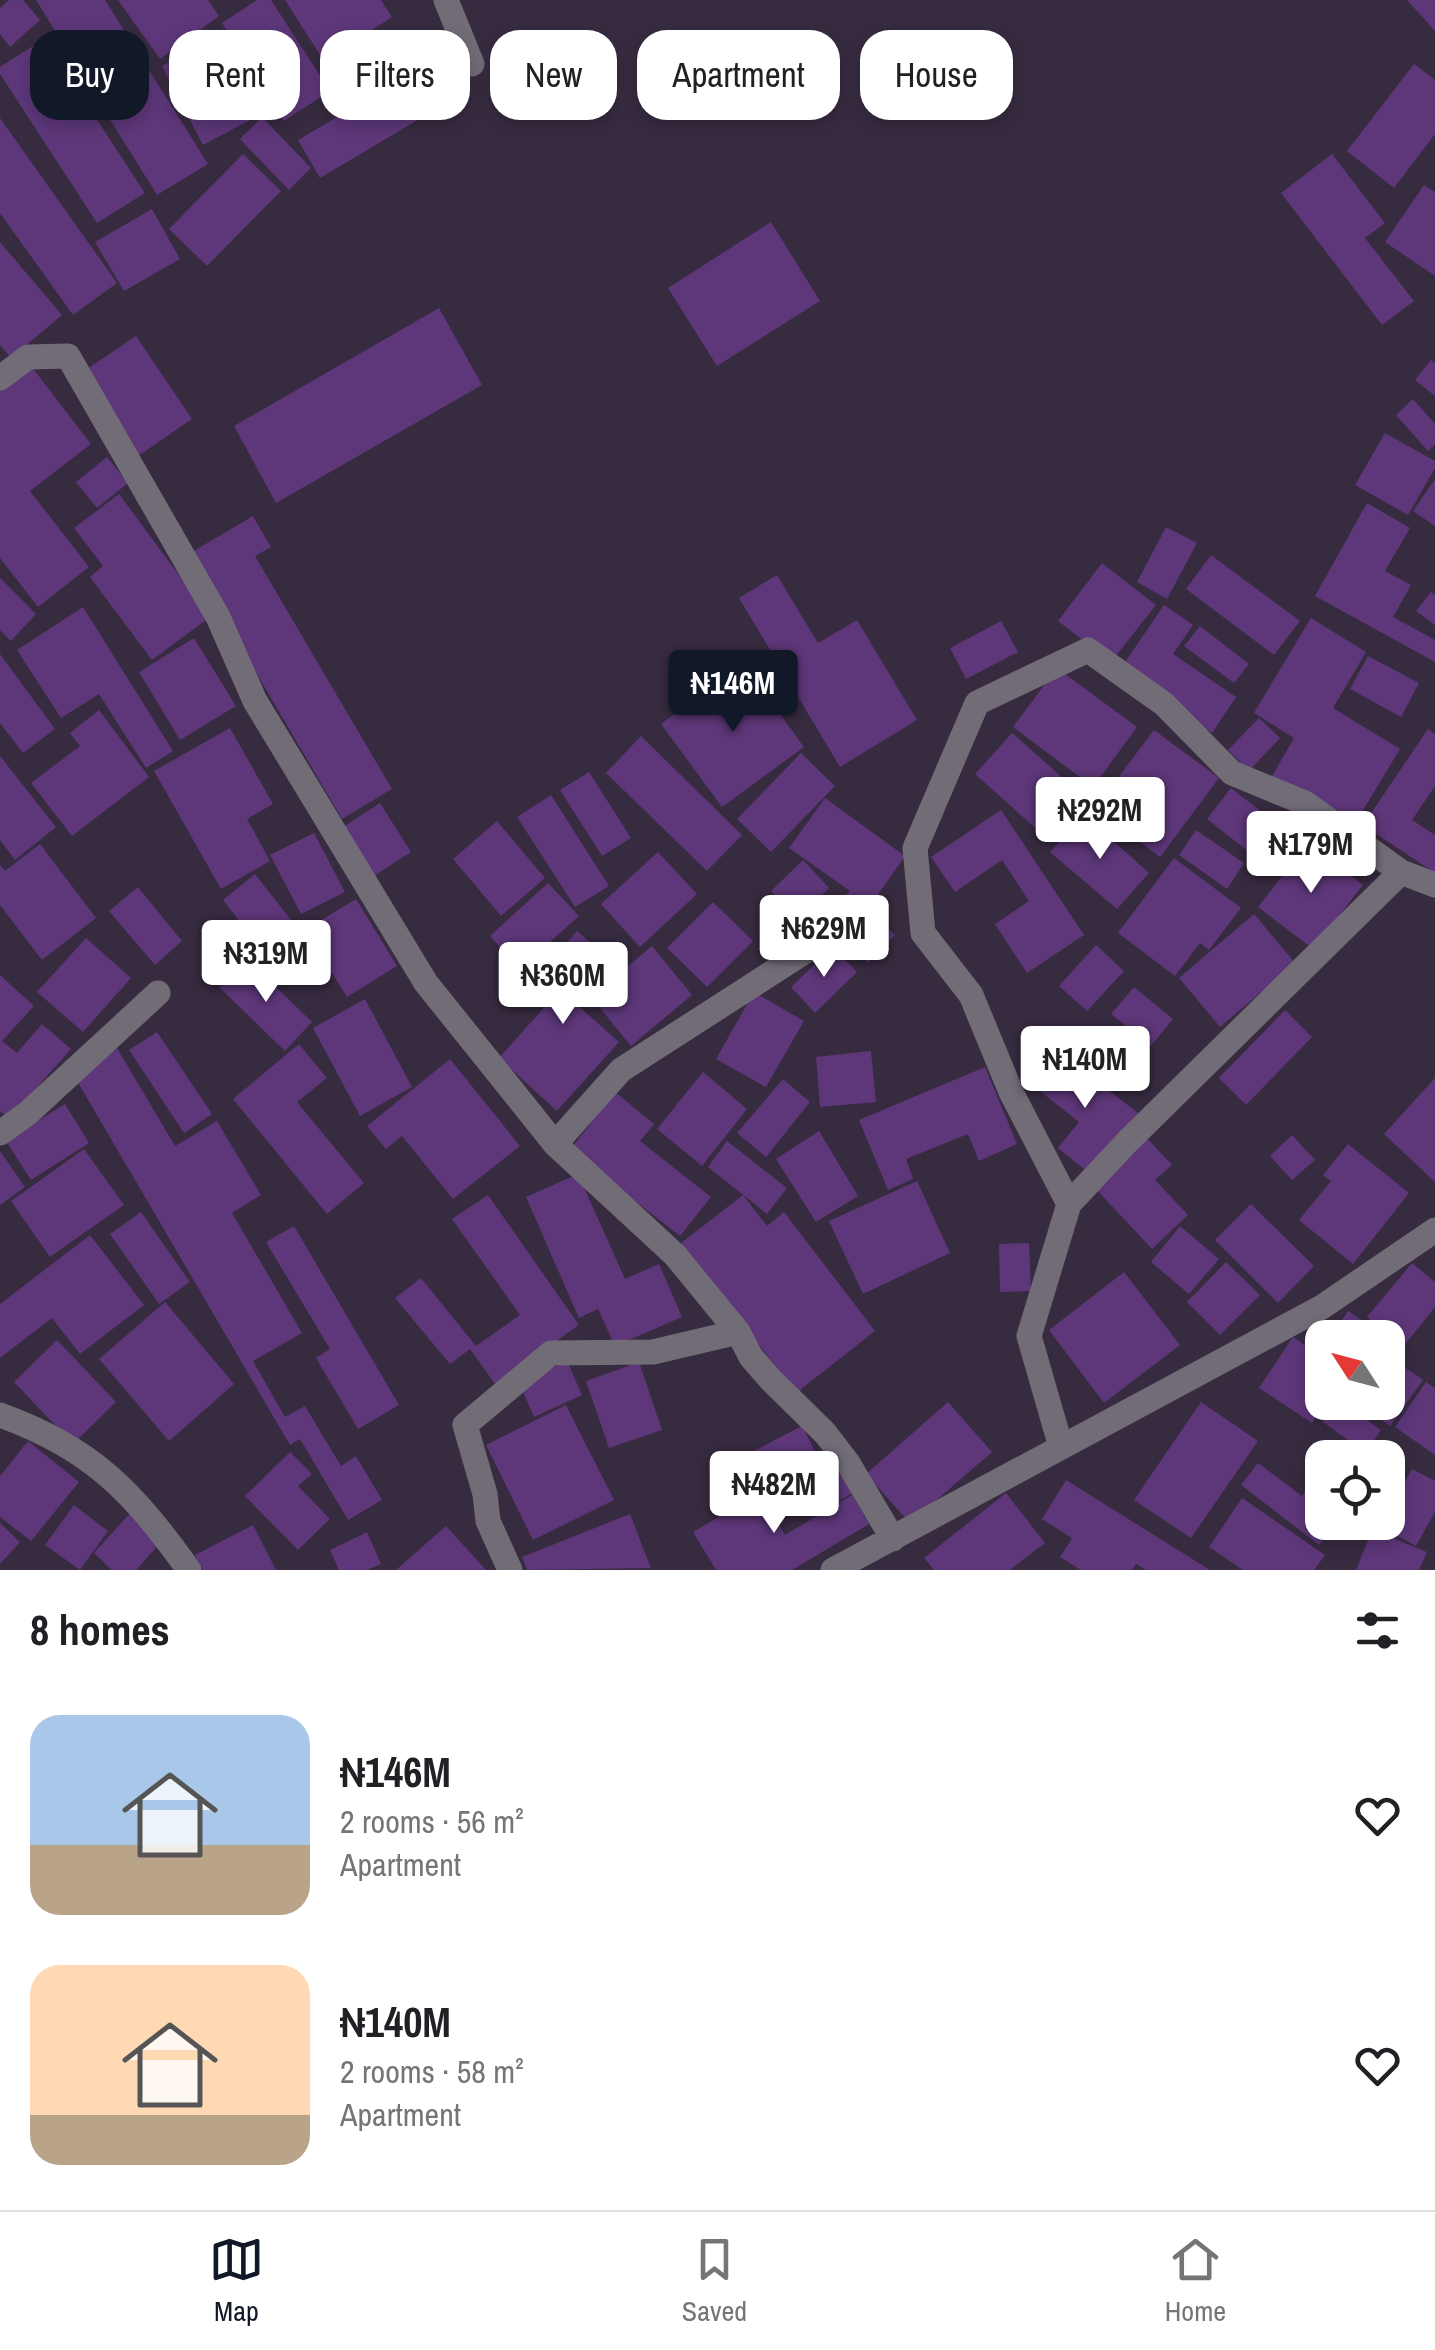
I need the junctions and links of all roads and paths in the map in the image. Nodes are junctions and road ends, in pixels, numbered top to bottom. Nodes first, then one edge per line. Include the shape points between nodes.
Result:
1 (446, 0) edge
2 (472, 64) dead end
3 (0, 378) edge
4 (1401, 872) junction
5 (1435, 886) edge
6 (829, 936) dead end
7 (158, 992) dead end
8 (0, 1134) edge
9 (556, 1144) junction
10 (1069, 1204) junction
11 (1435, 1230) edge
12 (738, 1332) junction
13 (0, 1415) edge
14 (1062, 1447) junction
15 (893, 1540) junction
16 (189, 1570) edge
17 (510, 1570) edge
18 (833, 1570) edge

1 - 2 street
3 - 9 street via 28,357 68,356 218,616 255,701 416,966
4 - 5 street
4 - 10 street
4 - 10 street via 1305,803 1232,773 1164,704 1088,650 977,703 915,848 923,933 971,995
6 - 9 street via 621,1070
7 - 8 street
9 - 12 street via 675,1255
10 - 14 street via 1030,1336
11 - 14 street via 1322,1308
12 - 15 street via 770,1380 848,1462
12 - 17 street via 653,1352 551,1353 465,1425 488,1521
13 - 16 street via 92,1460 151,1518
14 - 15 street
15 - 18 street

